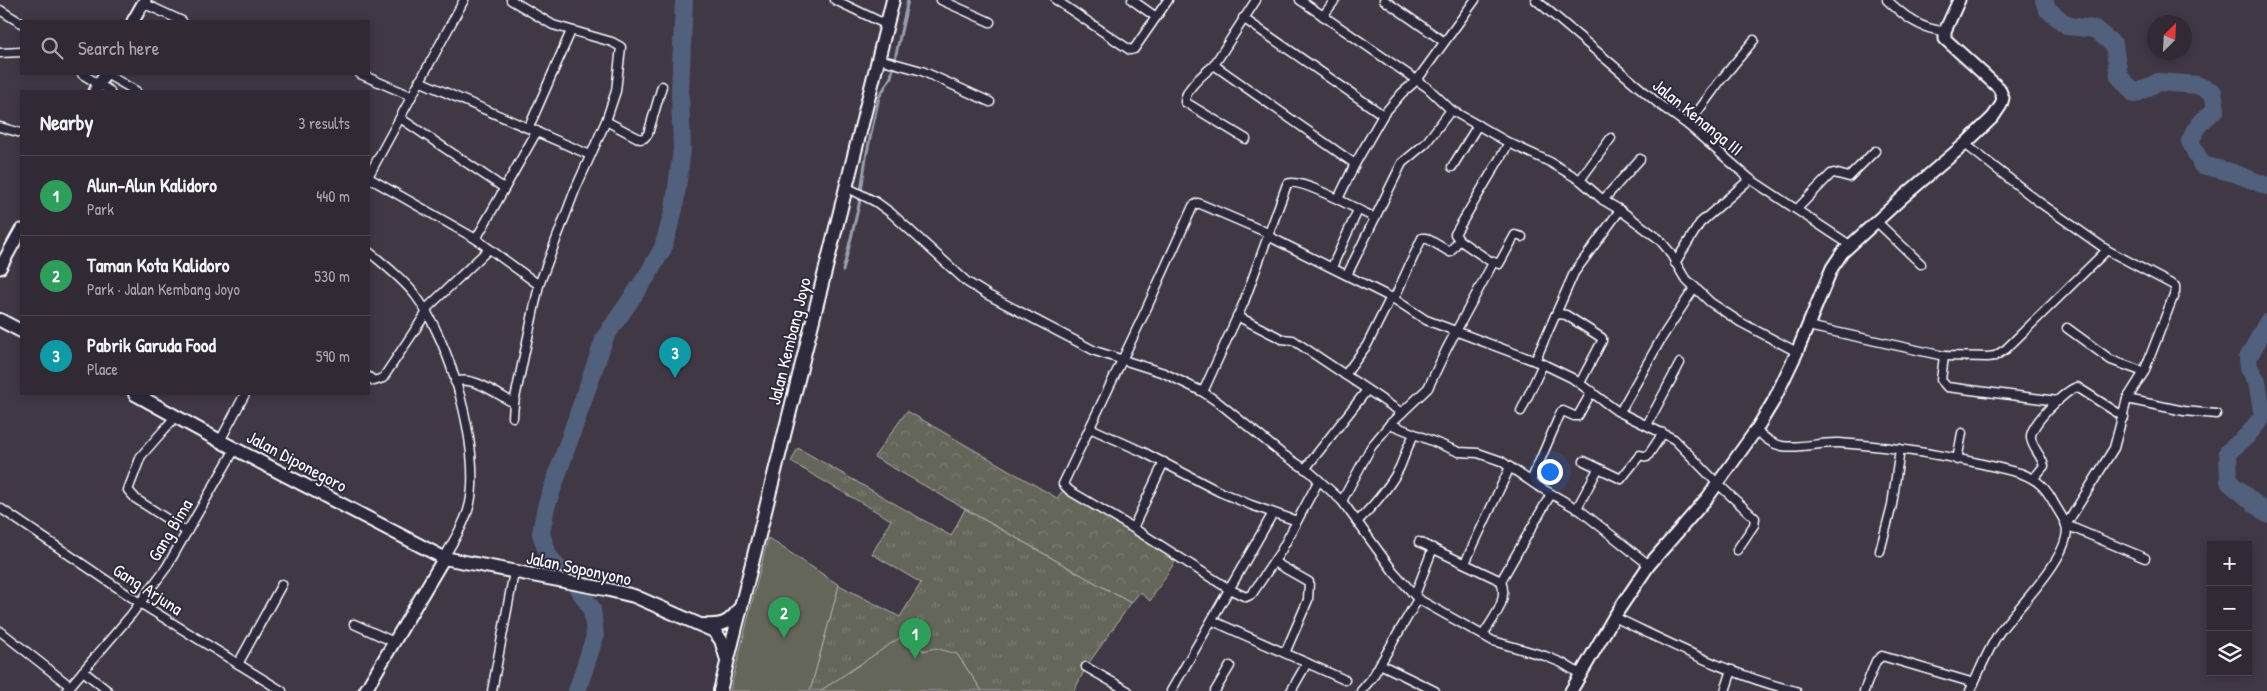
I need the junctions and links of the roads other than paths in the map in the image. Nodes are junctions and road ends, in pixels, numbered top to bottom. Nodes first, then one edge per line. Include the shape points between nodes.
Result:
1 (464, 0) edge
2 (511, 0) edge
3 (834, 0) edge
4 (892, 0) edge
5 (940, 0) edge
6 (1056, 0) edge
7 (1132, 0) edge
8 (1168, 0) edge
9 (1256, 0) edge
10 (1300, 0) edge
11 (1335, 0) edge
12 (1384, 0) edge
13 (1463, 0) edge
14 (1536, 0) edge
15 (1887, 0) edge
16 (1958, 0) edge
17 (144, 2) edge
18 (1473, 3) edge
19 (0, 10) edge
20 (1324, 16) junction
21 (1156, 17) junction
22 (1244, 18) junction
23 (134, 20) edge
24 (180, 20) edge
25 (20, 22) edge
26 (990, 22) dead end
27 (887, 25) junction
28 (571, 31) junction
29 (1945, 31) junction
30 (1754, 40) dead end
31 (1443, 41) junction
32 (20, 52) edge
33 (0, 53) edge
34 (879, 59) junction
35 (1214, 66) junction
36 (85, 75) edge
37 (362, 75) edge
38 (1417, 80) junction
39 (101, 81) edge
40 (419, 81) junction
41 (662, 86) dead end
42 (132, 90) edge
43 (412, 96) junction
44 (990, 102) dead end
45 (1451, 110) junction
46 (1383, 115) junction
47 (400, 118) junction
48 (606, 121) junction
49 (1478, 125) junction
50 (1688, 125) junction
51 (0, 127) edge
52 (533, 129) junction
53 (20, 133) edge
54 (1610, 138) dead end
55 (1246, 139) dead end
56 (1508, 143) junction
57 (1965, 144) junction
58 (1875, 151) dead end
59 (590, 155) junction
60 (1640, 159) dead end
61 (1355, 164) junction
62 (1452, 167) dead end
63 (370, 175) edge
64 (370, 178) edge
65 (1580, 180) junction
66 (1750, 180) junction
67 (846, 187) junction
68 (504, 188) junction
69 (1338, 199) junction
70 (1603, 200) junction
71 (1358, 210) junction
72 (1620, 210) junction
73 (1797, 210) junction
74 (1375, 218) junction
75 (1876, 221) junction
76 (20, 232) edge
77 (1268, 234) junction
78 (1522, 237) dead end
79 (476, 238) junction
80 (1459, 240) junction
81 (1850, 245) junction
82 (489, 249) junction
83 (2108, 250) junction
84 (370, 253) edge
85 (1494, 262) junction
86 (1675, 263) junction
87 (1921, 264) dead end
88 (1332, 267) junction
89 (0, 268) edge
90 (1348, 274) junction
91 (539, 285) junction
92 (1695, 287) junction
93 (1393, 298) junction
94 (426, 311) junction
95 (1237, 316) junction
96 (1555, 316) junction
97 (0, 320) edge
98 (1808, 326) junction
99 (2067, 328) dead end
100 (20, 330) edge
101 (1457, 333) junction
102 (1797, 352) junction
103 (1944, 356) junction
104 (1123, 359) junction
105 (1539, 362) junction
106 (1680, 363) dead end
107 (2144, 372) junction
108 (1345, 375) junction
109 (370, 378) edge
110 (455, 382) junction
111 (1580, 383) junction
112 (1367, 390) junction
113 (1592, 391) junction
114 (1203, 392) junction
115 (137, 395) edge
116 (245, 395) edge
117 (2127, 399) junction
118 (2058, 401) junction
119 (514, 403) junction
120 (1520, 411) dead end
121 (1620, 412) junction
122 (1402, 413) junction
123 (2216, 414) dead end
124 (176, 416) junction
125 (513, 416) dead end
126 (2124, 417) junction
127 (1390, 424) junction
128 (1646, 425) junction
129 (1090, 428) junction
130 (1756, 430) junction
131 (1663, 433) junction
132 (1962, 433) dead end
133 (1414, 435) junction
134 (220, 441) junction
135 (235, 448) junction
136 (1900, 449) junction
137 (1957, 460) junction
138 (1584, 461) dead end
139 (1164, 462) junction
140 (1510, 467) junction
141 (1598, 468) junction
142 (1304, 469) junction
143 (2034, 478) junction
144 (1319, 480) junction
145 (1531, 481) junction
146 (1718, 484) junction
147 (1551, 494) junction
148 (1342, 501) junction
149 (0, 508) edge
150 (1577, 508) junction
151 (1273, 512) junction
152 (1297, 521) junction
153 (1357, 522) junction
154 (2066, 525) junction
155 (1133, 528) junction
156 (187, 532) junction
157 (1419, 542) dead end
158 (1433, 548) junction
159 (1736, 550) dead end
160 (1880, 551) dead end
161 (444, 558) junction
162 (2145, 558) dead end
163 (1274, 562) junction
164 (1465, 563) junction
165 (1649, 565) junction
166 (514, 572) junction
167 (1501, 581) junction
168 (282, 584) dead end
169 (1229, 589) junction
170 (1417, 597) junction
171 (140, 603) junction
172 (742, 603) junction
173 (1614, 617) junction
174 (1213, 621) junction
175 (354, 624) dead end
176 (704, 625) junction
177 (0, 631) edge
178 (1483, 635) junction
179 (394, 642) junction
180 (1285, 653) junction
181 (728, 662) junction
182 (1307, 663) junction
183 (238, 664) junction
184 (1380, 664) junction
185 (1086, 666) dead end
186 (1230, 666) dead end
187 (1732, 670) junction
188 (83, 671) junction
189 (1580, 674) junction
190 (1345, 680) dead end
191 (1974, 683) junction
192 (68, 688) edge
193 (108, 691) edge
194 (282, 691) edge
195 (365, 691) edge
196 (492, 691) edge
197 (720, 691) edge
198 (1128, 691) edge
199 (1171, 691) edge
200 (1215, 691) edge
201 (1291, 691) edge
202 (1361, 691) edge
203 (1435, 691) edge
204 (1571, 691) edge
205 (1725, 691) edge
206 (1796, 691) edge
207 (1864, 691) edge
208 (1970, 691) edge

1 - 40 street
2 - 28 street via 553,25
3 - 27 street
4 - 27 main road, Jalan Kembang Joyo
5 - 26 street
6 - 21 street via 1130,50 1134,49
7 - 21 street
8 - 21 street
9 - 22 street
10 - 20 street
11 - 20 street
12 - 31 street
13 - 18 street
14 - 50 street, Jalan Kenanga III
15 - 29 street via 1917,24
16 - 29 street
17 - 23 street
17 - 24 street
18 - 31 street
19 - 25 street
20 - 38 street
22 - 35 street
22 - 46 street
27 - 34 main road, Jalan Kembang Joyo
28 - 48 street via 621,47 616,91
28 - 52 street
29 - 57 street via 1947,42 2002,92 1998,111
30 - 50 street
31 - 38 street
32 - 33 street
34 - 44 street via 922,71
34 - 67 main road, Jalan Kembang Joyo
35 - 55 street via 1198,79 1185,102
35 - 61 street
36 - 39 street
37 - 43 street
38 - 45 street
38 - 46 street
39 - 42 street
40 - 43 street
40 - 52 street
41 - 48 street via 644,138
43 - 47 street
45 - 49 street
45 - 74 street via 1422,147 1402,163
46 - 61 street
47 - 63 street
47 - 68 street
48 - 59 street
49 - 56 street
49 - 62 street
50 - 66 street, Jalan Kenanga III
51 - 53 street
52 - 59 street
52 - 68 street
54 - 65 street
56 - 65 street
56 - 80 street via 1457,228 1455,234
57 - 75 street
57 - 83 street via 2039,202
58 - 73 street via 1849,177 1831,174
59 - 91 street
60 - 70 street
61 - 69 street
64 - 79 street
65 - 70 street
66 - 73 street, Jalan Kenanga III
66 - 86 street via 1700,223
67 - 104 street via 891,213 981,291 1095,350
67 - 172 main road, Jalan Kembang Joyo
68 - 79 street
69 - 71 street
69 - 77 street via 1290,181 1285,186
70 - 72 street
71 - 74 street
71 - 88 street
72 - 86 street via 1659,240
72 - 96 street via 1574,273
73 - 81 street, Jalan Kenanga III
74 - 90 street
75 - 81 street
75 - 87 street
76 - 89 street
77 - 88 street
77 - 95 street
77 - 104 street via 1195,204
78 - 85 street via 1515,235 1499,264
79 - 82 street
80 - 85 street
80 - 93 street via 1450,252 1422,238
81 - 98 street via 1832,268
82 - 91 street
82 - 94 street
83 - 103 street via 2006,349 1995,356
83 - 107 street via 2176,289
84 - 94 street via 416,295
85 - 101 street
86 - 92 street
88 - 90 street
90 - 93 street
91 - 119 street
92 - 102 street via 1723,312
92 - 121 street via 1660,339
93 - 101 street via 1426,320
93 - 108 street via 1367,345
94 - 109 street via 382,378 374,381
94 - 110 street via 450,363
95 - 108 street via 1282,340 1294,340
95 - 114 street
96 - 105 street
96 - 111 street via 1566,315 1602,338
97 - 100 main road
98 - 102 street
98 - 103 street
99 - 107 street via 2111,360
101 - 105 street
101 - 122 street via 1446,348 1428,388
102 - 130 street
103 - 118 street via 1941,380 1947,387
104 - 114 street via 1164,373
104 - 129 street
105 - 111 street
105 - 120 street
106 - 128 street
107 - 117 street
108 - 112 street
110 - 119 street via 463,379 472,381
110 - 161 street via 466,422 473,470 472,487 469,505
111 - 113 street
112 - 122 street
112 - 142 street
113 - 121 street
113 - 145 street via 1578,416 1561,412
114 - 142 street
115 - 124 main road, Jalan Diponegoro
116 - 134 street
117 - 123 street
117 - 126 street
118 - 126 street via 2077,387
118 - 143 street via 2036,423 2031,433 2033,445 2044,464
119 - 125 street
121 - 128 street
122 - 127 street
124 - 134 main road, Jalan Diponegoro
124 - 156 street via 142,456 128,490 136,499
126 - 154 street via 2114,448
127 - 133 street
127 - 148 street via 1371,447
128 - 131 street
129 - 139 street
129 - 155 street via 1063,484
130 - 136 street via 1782,446 1839,443
130 - 146 street
131 - 141 street via 1648,457 1640,455 1620,479
131 - 146 street via 1681,444
132 - 137 street
133 - 140 street via 1459,452 1489,456
133 - 153 street via 1399,468 1376,503
134 - 135 main road, Jalan Diponegoro
135 - 156 street, Gang Bima
135 - 161 main road, Jalan Diponegoro
136 - 137 street
136 - 160 street via 1892,505
137 - 143 street
138 - 141 street
139 - 151 street via 1220,492
139 - 155 street
140 - 145 street
140 - 164 street
141 - 150 street
142 - 144 street
143 - 154 street via 2047,490
144 - 148 street
144 - 152 street
145 - 147 street
146 - 159 street via 1756,520
146 - 165 street
147 - 150 street
147 - 167 street
148 - 153 street
149 - 171 street, Gang Arjuna
150 - 165 street
151 - 152 street
151 - 169 street
152 - 163 street
153 - 170 street
154 - 162 street
154 - 191 street via 2066,539 2058,557 2000,631
155 - 169 street
156 - 171 street, Gang Bima
157 - 158 street
158 - 164 street
158 - 170 street
161 - 166 main road, Jalan Soponyono
161 - 179 street
163 - 169 street via 1252,594 1246,597
163 - 180 street via 1309,582 1308,600
164 - 167 street
165 - 173 street
166 - 176 main road, Jalan Soponyono via 634,596
166 - 196 street
167 - 178 street via 1504,598
168 - 183 street
169 - 174 street
170 - 178 street
170 - 184 street
171 - 183 street, Gang Arjuna
171 - 188 street, Gang Bima
172 - 176 main road via 727,623
172 - 181 main road, Jalan Kembang Joyo
173 - 187 street
173 - 189 street
174 - 180 street
174 - 199 street
175 - 179 street
176 - 181 main road via 721,640
177 - 192 street
178 - 189 street via 1500,644 1562,663
179 - 195 street
180 - 182 street
181 - 197 main road, Jalan Kembang Joyo
182 - 190 street
182 - 201 street
183 - 194 street, Gang Arjuna
184 - 202 street
184 - 203 street
185 - 198 street
186 - 200 street
187 - 205 street
187 - 206 street
188 - 192 street, Gang Bima
188 - 193 street
189 - 204 street
191 - 207 street via 1882,656 1876,660
191 - 208 street

